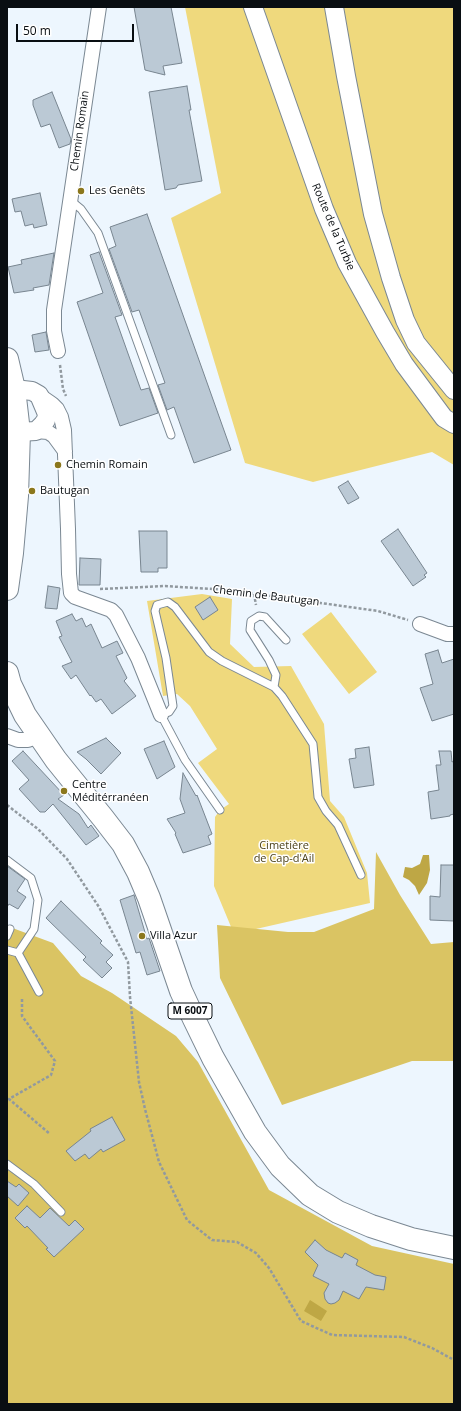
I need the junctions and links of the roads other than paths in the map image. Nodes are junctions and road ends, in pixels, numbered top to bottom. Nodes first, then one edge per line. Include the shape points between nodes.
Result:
1 (99, 7) edge
2 (253, 7) edge
3 (334, 7) edge
4 (70, 200) junction
5 (58, 351) dead end
6 (7, 359) edge
7 (454, 390) edge
8 (9, 393) edge
9 (39, 395) junction
10 (454, 424) edge
11 (21, 427) edge
12 (171, 435) dead end
13 (65, 451) junction
14 (7, 589) edge
15 (420, 624) road end
16 (454, 634) edge
17 (286, 640) dead end
18 (7, 673) edge
19 (274, 687) junction
20 (161, 715) junction
21 (7, 736) edge
22 (39, 736) junction
23 (220, 810) dead end
24 (7, 860) edge
25 (361, 875) dead end
26 (7, 950) edge
27 (18, 953) junction
28 (39, 992) dead end
29 (7, 1164) edge
30 (61, 1212) dead end
31 (454, 1248) edge

1 - 4 street, Chemin Romain
2 - 10 street, Route de la Turbie via 324,209 347,263 404,364 444,418
3 - 7 street via 373,214 391,278 405,320 416,343
4 - 5 street, Chemin Romain via 54,310 54,331
4 - 12 lane via 81,209 98,233
6 - 8 main road
8 - 9 street via 32,391
8 - 11 main road
9 - 11 street via 47,414 46,420
9 - 13 street via 52,404 61,417
11 - 13 street via 48,432
11 - 14 main road
13 - 20 street via 72,592 111,610 116,615 138,658
15 - 16 street via 446,634
17 - 19 lane via 265,617 259,616 251,621 250,630 276,675
18 - 22 main road, M 6007 via 25,715
19 - 20 lane via 209,652 175,607 168,602 162,603 157,605 155,611 166,658 173,706 169,712
19 - 25 lane via 313,744 318,797 338,825
20 - 23 lane via 184,760
21 - 22 street via 18,740
22 - 31 main road, M 6007 via 123,844 149,898 181,991 194,1020 255,1132 280,1166 310,1195 338,1212 411,1239
24 - 27 lane via 31,878 38,900 34,929
26 - 27 lane
27 - 28 lane
29 - 30 lane via 34,1184

